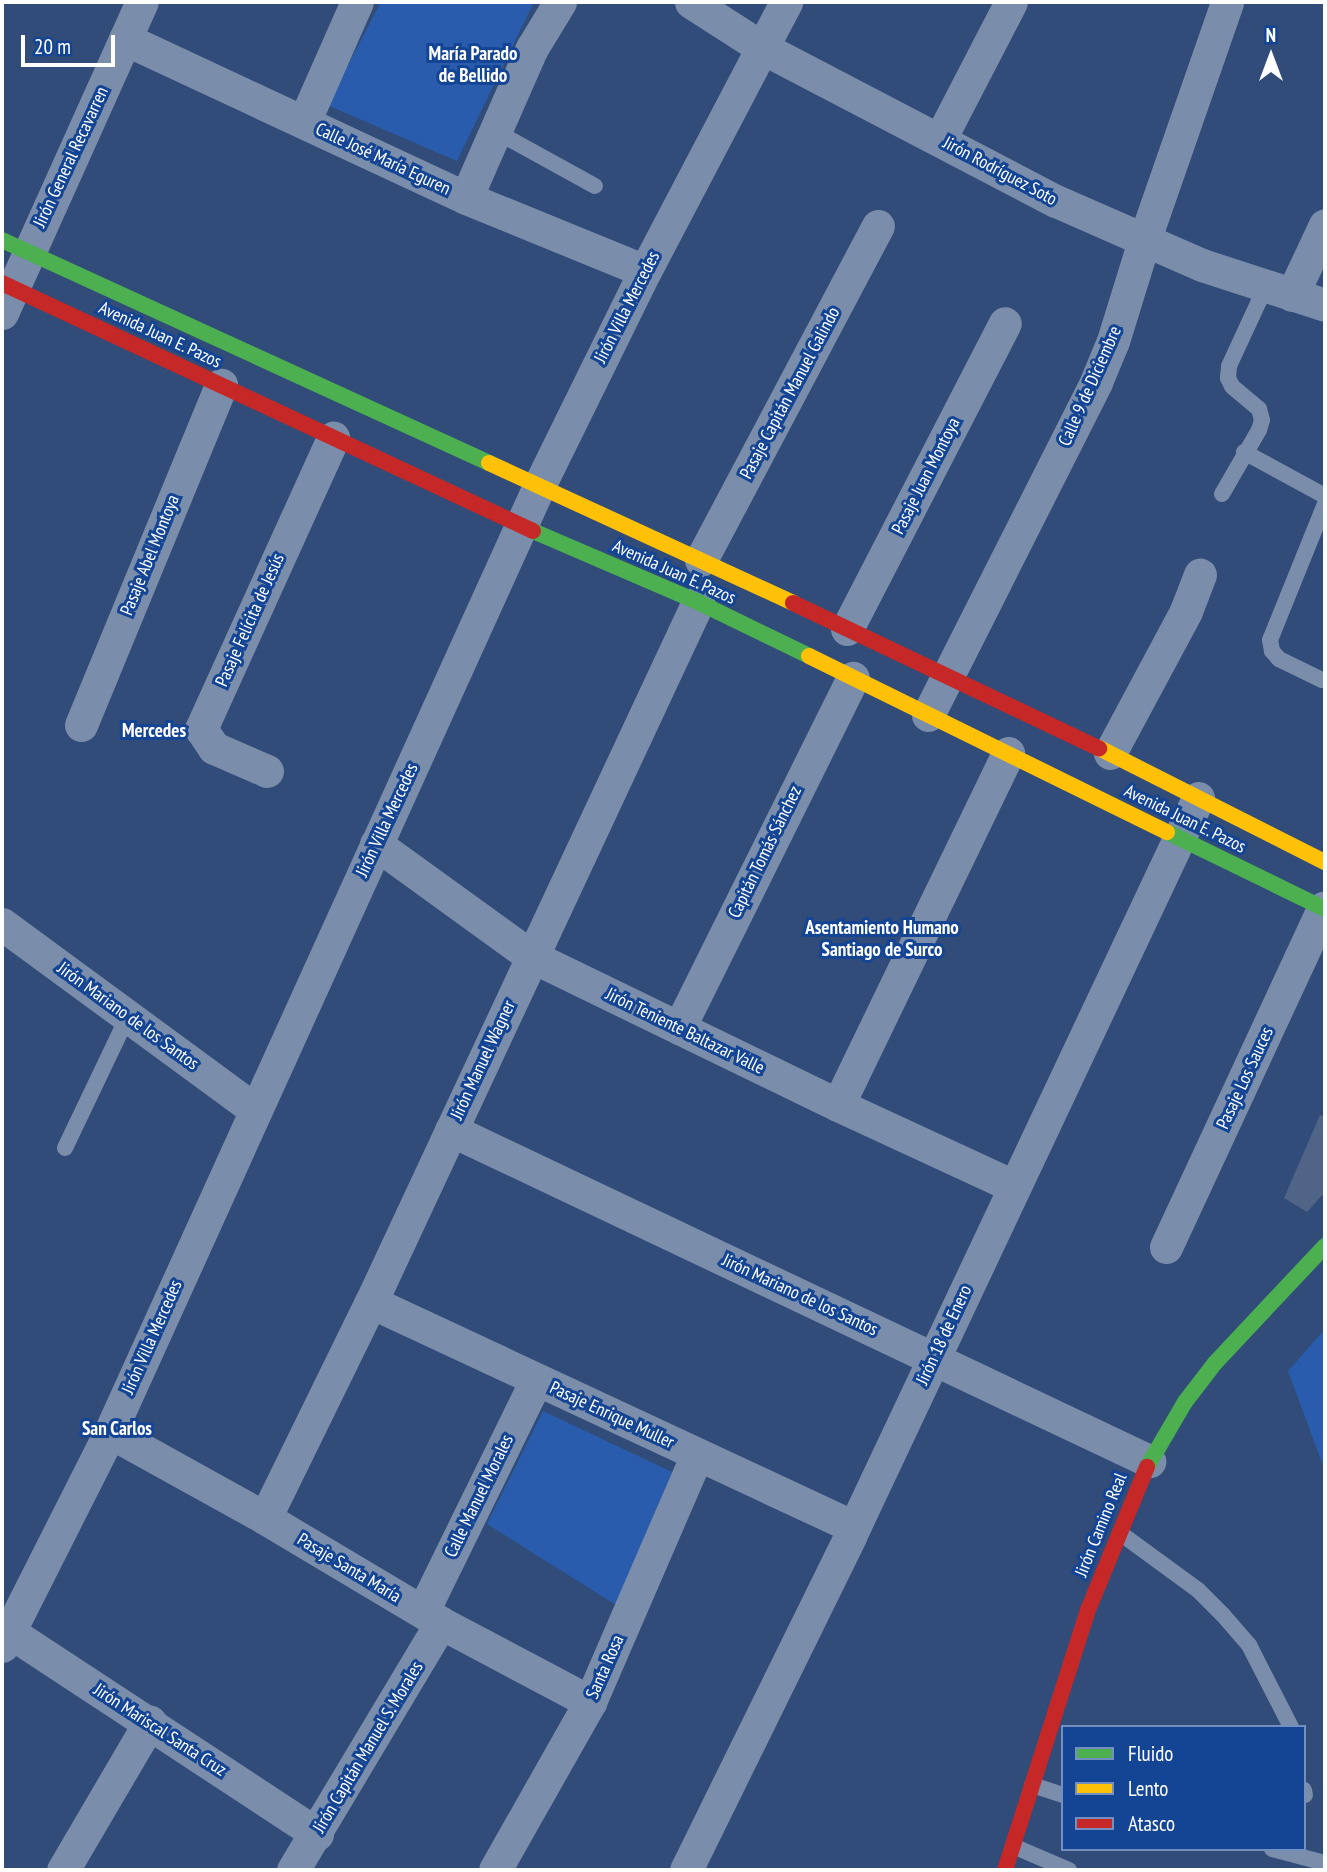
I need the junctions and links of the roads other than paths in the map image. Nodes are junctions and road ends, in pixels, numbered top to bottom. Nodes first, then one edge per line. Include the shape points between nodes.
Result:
1 (142, 2) edge
2 (357, 2) edge
3 (560, 2) edge
4 (691, 2) edge
5 (786, 2) edge
6 (1011, 2) edge
7 (1227, 2) edge
8 (125, 39) junction
9 (761, 47) junction
10 (304, 122) junction
11 (495, 131) junction
12 (940, 139) junction
13 (595, 186) dead end
14 (466, 198) junction
15 (1325, 225) edge
16 (878, 226) dead end
17 (1144, 241) junction
18 (15, 246) edge
19 (645, 271) junction
20 (1279, 290) junction
21 (5, 294) edge
22 (1325, 305) edge
23 (1005, 323) dead end
24 (221, 385) junction
25 (333, 438) junction
26 (1244, 452) junction
27 (540, 484) junction
28 (1222, 494) dead end
29 (1325, 496) edge
30 (1325, 504) edge
31 (522, 526) junction
32 (701, 559) junction
33 (1200, 575) dead end
34 (698, 602) junction
35 (847, 629) junction
36 (947, 676) junction
37 (853, 678) junction
38 (1322, 680) dead end
39 (928, 715) junction
40 (80, 724) dead end
41 (1008, 753) junction
42 (1110, 753) junction
43 (267, 771) dead end
44 (1198, 797) junction
45 (1179, 838) junction
46 (376, 844) junction
47 (1325, 862) edge
48 (1324, 908) edge
49 (2, 924) edge
50 (531, 956) junction
51 (128, 1016) junction
52 (679, 1028) junction
53 (838, 1105) junction
54 (254, 1109) junction
55 (451, 1130) junction
56 (65, 1148) dead end
57 (1013, 1186) junction
58 (1325, 1246) edge
59 (1166, 1247) dead end
60 (370, 1303) junction
61 (933, 1358) junction
62 (536, 1380) junction
63 (110, 1432) junction
64 (697, 1455) junction
65 (1149, 1461) junction
66 (265, 1518) junction
67 (854, 1527) junction
68 (1118, 1531) junction
69 (432, 1617) junction
70 (5, 1635) edge
71 (590, 1702) junction
72 (150, 1722) junction
73 (1289, 1725) edge
74 (1032, 1785) junction
75 (1061, 1794) edge
76 (317, 1834) junction
77 (1013, 1846) junction
78 (1280, 1851) edge
79 (1325, 1863) edge
80 (63, 1870) edge
81 (293, 1870) edge
82 (495, 1870) edge
83 (686, 1870) edge
84 (1005, 1870) edge
85 (1069, 1870) edge

1 - 8 street, Jirón General Recavarren
2 - 10 street
3 - 11 street via 532,48
4 - 9 street, Jirón Rodríguez Soto
5 - 9 street, Jirón Villa Mercedes
6 - 12 street
7 - 17 street, Calle 9 de Diciembre
8 - 10 street, Calle José María Eguren
8 - 18 street, Jirón General Recavarren
9 - 12 street, Jirón Rodríguez Soto
9 - 19 street, Jirón Villa Mercedes
10 - 14 street, Calle José María Eguren
11 - 13 lane
11 - 14 street
12 - 17 street, Jirón Rodríguez Soto via 1056,201
14 - 19 street, Calle José María Eguren
15 - 20 street
16 - 32 street, Pasaje Capitán Manuel Galindo
17 - 20 street, Jirón Rodríguez Soto
17 - 36 street, Calle 9 de Diciembre via 1096,382
18 - 21 street, Jirón General Recavarren
18 - 27 street, Avenida Juan E. Pazos
19 - 27 street, Jirón Villa Mercedes
20 - 22 street, Jirón Rodríguez Soto
20 - 26 lane via 1229,366 1232,386 1259,409 1262,420
21 - 24 street, Avenida Juan E. Pazos
23 - 35 street, Pasaje Juan Montoya
24 - 25 street, Avenida Juan E. Pazos
24 - 40 street, Pasaje Abel Montoya
25 - 31 street, Avenida Juan E. Pazos
25 - 43 street, Pasaje Felícita de Jesús via 201,729 214,748
26 - 28 lane
26 - 29 lane
27 - 31 street, Jirón Villa Mercedes
27 - 32 street, Avenida Juan E. Pazos
30 - 38 lane via 1270,640 1279,659
31 - 34 street, Avenida Juan E. Pazos
31 - 46 street, Jirón Villa Mercedes
32 - 35 street, Avenida Juan E. Pazos
33 - 42 street via 1186,611
34 - 37 street, Avenida Juan E. Pazos
34 - 50 street, Jirón Manuel Wagner
35 - 36 street, Avenida Juan E. Pazos
36 - 39 street, Calle 9 de Diciembre
36 - 42 street, Avenida Juan E. Pazos
37 - 39 street, Avenida Juan E. Pazos
37 - 52 street, Capitán Tomás Sánchez
39 - 41 street, Avenida Juan E. Pazos
41 - 45 street, Avenida Juan E. Pazos
41 - 53 street
42 - 44 street, Avenida Juan E. Pazos
44 - 45 street, Jirón 18 de Enero
44 - 47 street, Avenida Juan E. Pazos
45 - 48 street, Avenida Juan E. Pazos
45 - 57 street, Jirón 18 de Enero
46 - 50 street, Jirón Teniente Baltazar Valle
46 - 54 street, Jirón Villa Mercedes
48 - 59 street, Pasaje Los Sauces
49 - 51 street, Jirón Mariano de los Santos
50 - 52 street, Jirón Teniente Baltazar Valle
50 - 55 street, Jirón Manuel Wagner
51 - 54 street, Jirón Mariano de los Santos
51 - 56 lane
52 - 53 street, Jirón Teniente Baltazar Valle
53 - 57 street, Jirón Teniente Baltazar Valle
54 - 63 street, Jirón Villa Mercedes
55 - 60 street, Jirón Manuel Wagner
55 - 61 street, Jirón Mariano de los Santos
57 - 61 street, Jirón 18 de Enero
58 - 65 street, Jirón Camino Real via 1215,1363
60 - 62 street, Pasaje Enrique Muller
60 - 66 street, Jirón Manuel Wagner
61 - 65 street, Jirón Mariano de los Santos
61 - 67 street, Jirón 18 de Enero
62 - 64 street, Pasaje Enrique Muller
62 - 69 street, Calle Manuel Morales
63 - 66 street, Pasaje Santa María
63 - 70 street, Jirón Villa Mercedes
64 - 67 street, Pasaje Enrique Muller
64 - 71 street, Santa Rosa
65 - 68 street, Jirón Camino Real
66 - 69 street, Pasaje Santa María
67 - 83 street, Jirón 18 de Enero
68 - 73 lane via 1198,1590 1223,1615 1249,1645
68 - 74 street, Jirón Camino Real
69 - 71 street, Pasaje Santa María
69 - 76 street, Jirón Capitán Manuel S. Morales
70 - 72 street, Jirón Mariscal Santa Cruz
71 - 82 street, Santa Rosa
72 - 76 street, Jirón Mariscal Santa Cruz
72 - 80 street
74 - 75 lane
74 - 77 street, Jirón Camino Real
76 - 81 street, Jirón Capitán Manuel S. Morales
77 - 84 street, Jirón Camino Real
77 - 85 lane
78 - 79 lane

